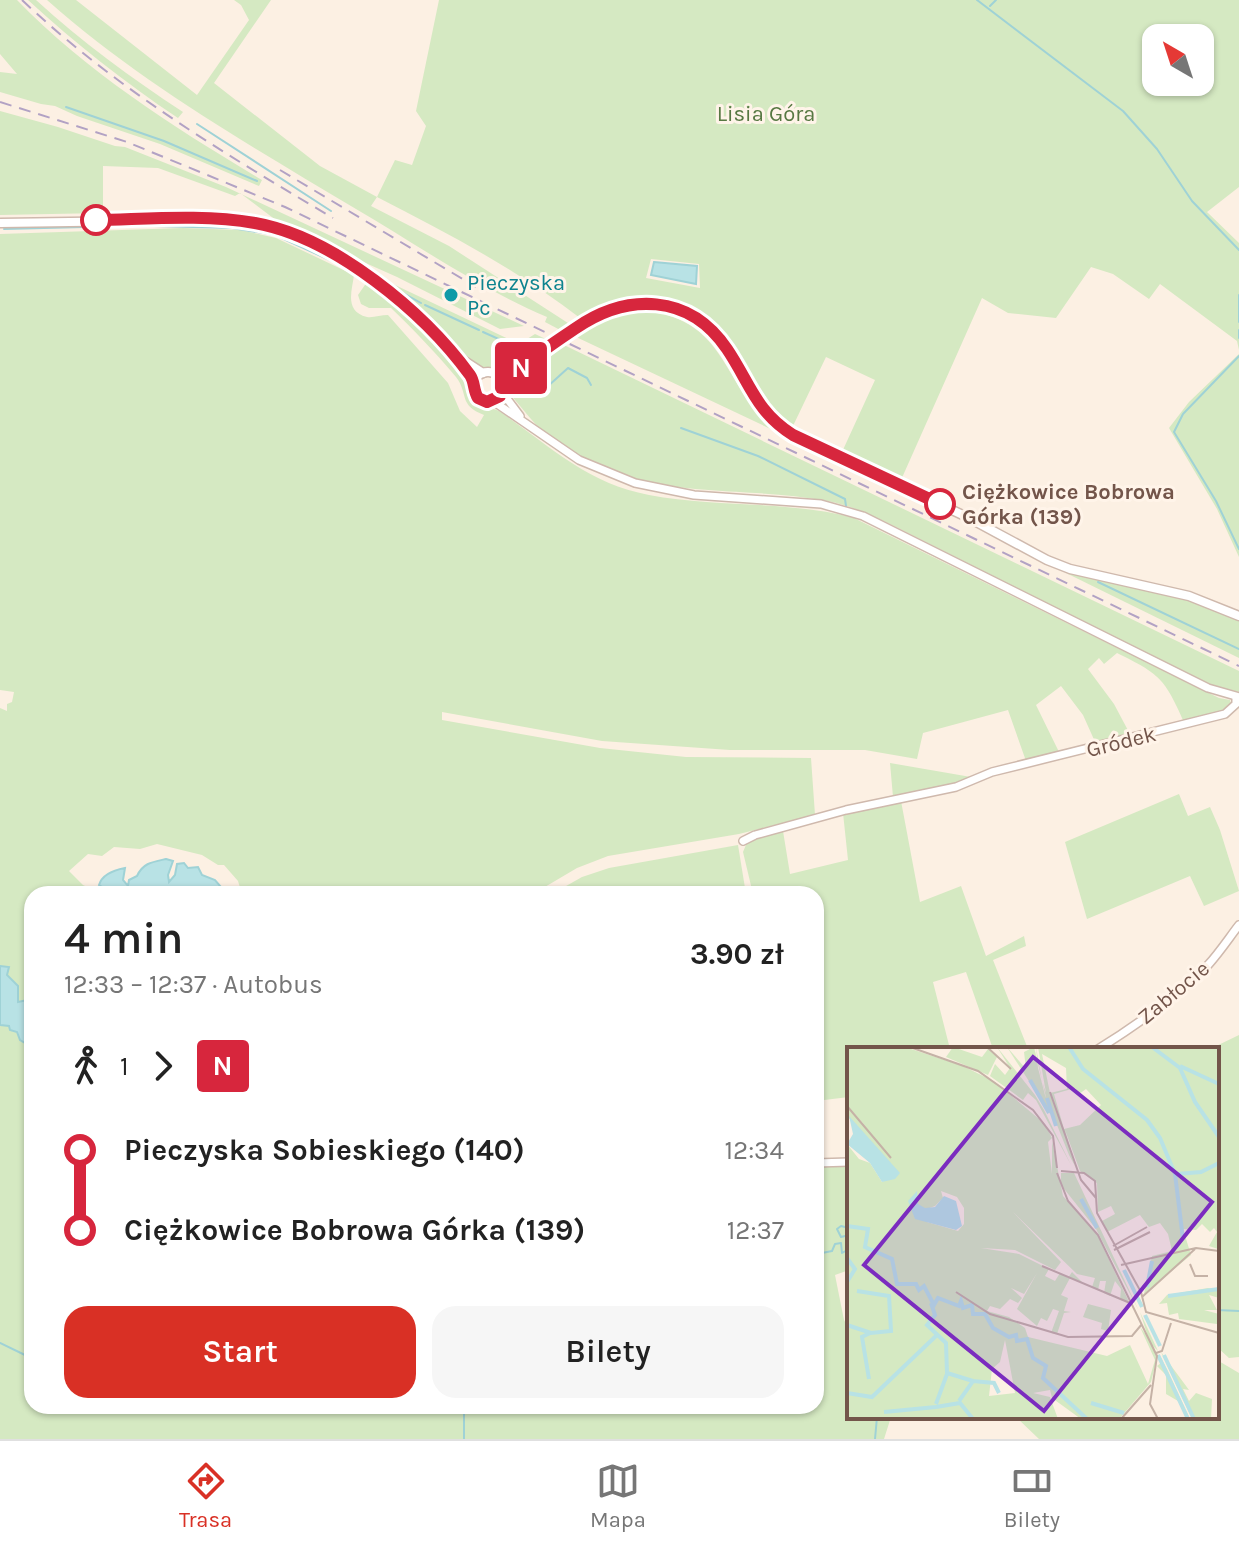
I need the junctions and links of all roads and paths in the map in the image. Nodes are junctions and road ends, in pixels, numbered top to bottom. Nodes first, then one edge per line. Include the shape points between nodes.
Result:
1 (0, 223) edge
2 (454, 355) junction
3 (528, 361) junction
4 (483, 373) junction
5 (496, 374) junction
6 (474, 382) junction
7 (502, 388) junction
8 (493, 401) junction
9 (521, 418) junction
10 (1239, 616) edge
11 (1238, 697) edge
12 (743, 841) dead end
13 (1239, 925) edge
14 (1101, 1047) edge
15 (847, 1162) edge
16 (824, 1163) edge

1 - 2 street via 180,219 270,227 368,275
2 - 4 street
2 - 6 street
3 - 5 street
3 - 7 street
3 - 10 street, bridge via 606,310 656,304 680,310 711,330 764,412 793,435 1047,560 1189,596
4 - 5 street
4 - 6 street
5 - 7 street
6 - 8 street via 478,398
7 - 8 street
7 - 9 street
8 - 9 street
9 - 11 street via 579,460 635,483 685,494 821,504 863,516 1197,683
11 - 12 street, Gródek via 1225,714
13 - 14 street, Zabłocie via 1197,975
15 - 16 street

